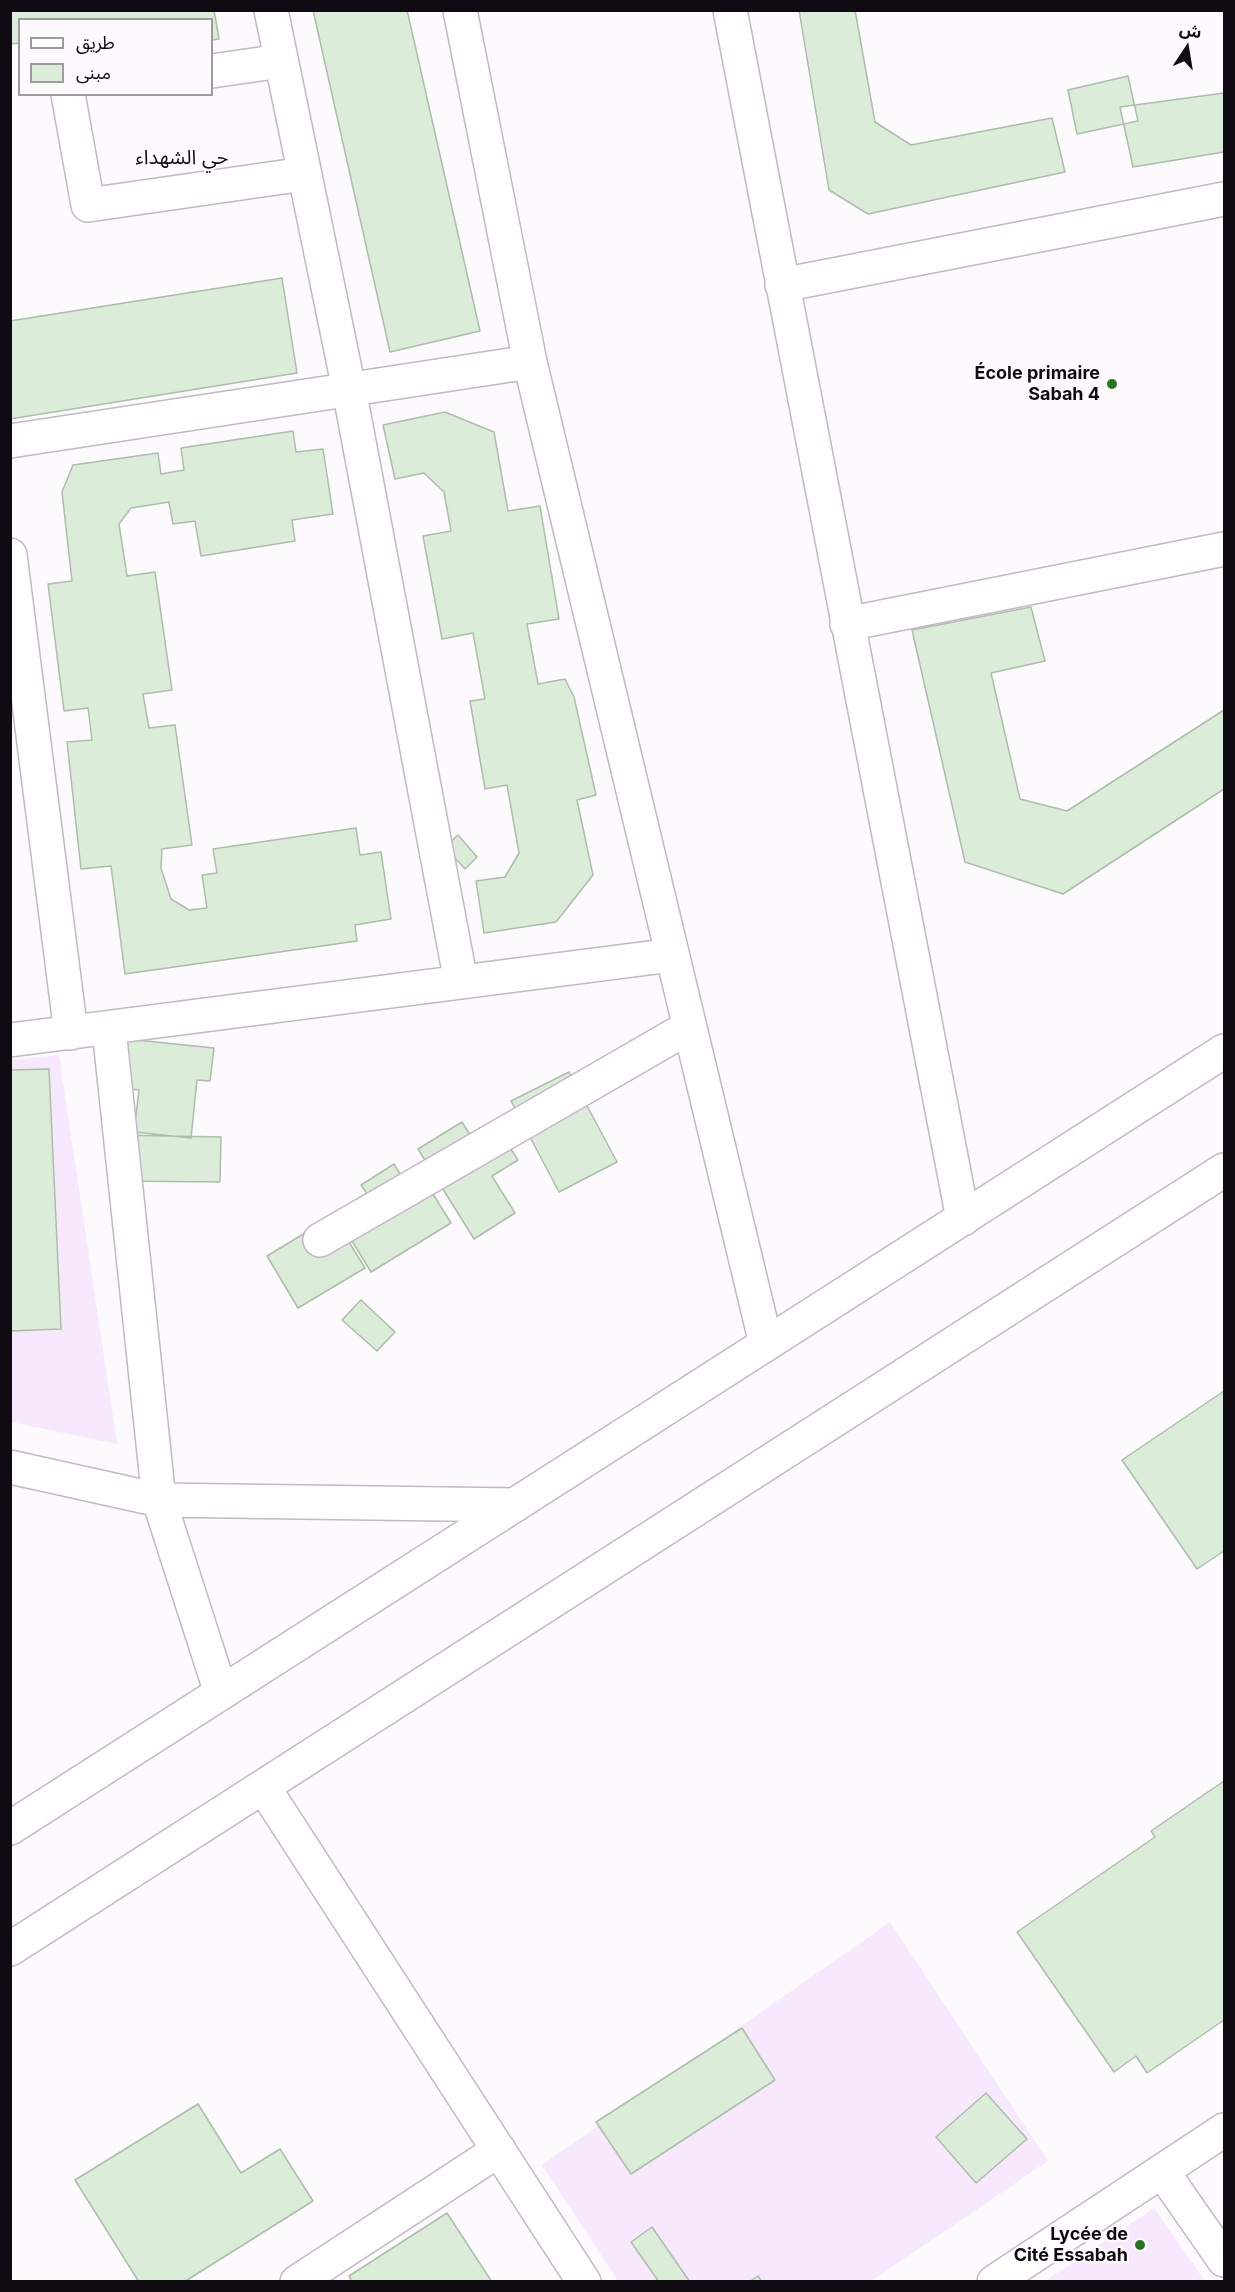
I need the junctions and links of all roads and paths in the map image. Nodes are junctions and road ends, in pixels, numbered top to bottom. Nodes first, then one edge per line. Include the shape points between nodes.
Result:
1 (271, 10) edge
2 (460, 10) edge
3 (730, 10) edge
4 (281, 61) junction
5 (213, 71) edge
6 (68, 96) edge
7 (304, 174) junction
8 (1224, 199) edge
9 (782, 285) junction
10 (530, 362) junction
11 (349, 389) junction
12 (10, 441) edge
13 (1224, 549) edge
14 (10, 555) edge
15 (847, 624) junction
16 (672, 955) junction
17 (461, 982) junction
18 (689, 1027) junction
19 (109, 1029) junction
20 (71, 1033) junction
21 (10, 1040) edge
22 (1224, 1051) edge
23 (1224, 1170) edge
24 (963, 1219) junction
25 (320, 1240) dead end
26 (766, 1344) junction
27 (10, 1467) edge
28 (159, 1500) junction
29 (515, 1505) junction
30 (221, 1693) junction
31 (264, 1788) junction
32 (10, 1828) edge
33 (10, 1949) edge
34 (1224, 2130) edge
35 (499, 2150) junction
36 (1162, 2171) junction
37 (1224, 2260) edge
38 (297, 2282) edge
39 (584, 2282) edge
40 (994, 2282) edge

1 - 4 street
2 - 10 street
3 - 9 street
4 - 5 street
4 - 7 street
6 - 7 street via 88,205
7 - 11 street
8 - 9 street
9 - 15 street
10 - 11 street
10 - 16 street
11 - 12 street
11 - 17 street
13 - 15 street
14 - 20 street
15 - 24 street
16 - 17 street
16 - 18 street
17 - 19 street
18 - 25 street
18 - 26 street
19 - 20 street
19 - 28 street
20 - 21 street
22 - 24 street
23 - 31 street
24 - 26 street
26 - 29 street
27 - 28 street
28 - 29 street
28 - 30 street
29 - 30 street
30 - 32 street
31 - 33 street
31 - 35 street
34 - 36 street
35 - 38 street
35 - 39 street
36 - 37 street
36 - 40 street

